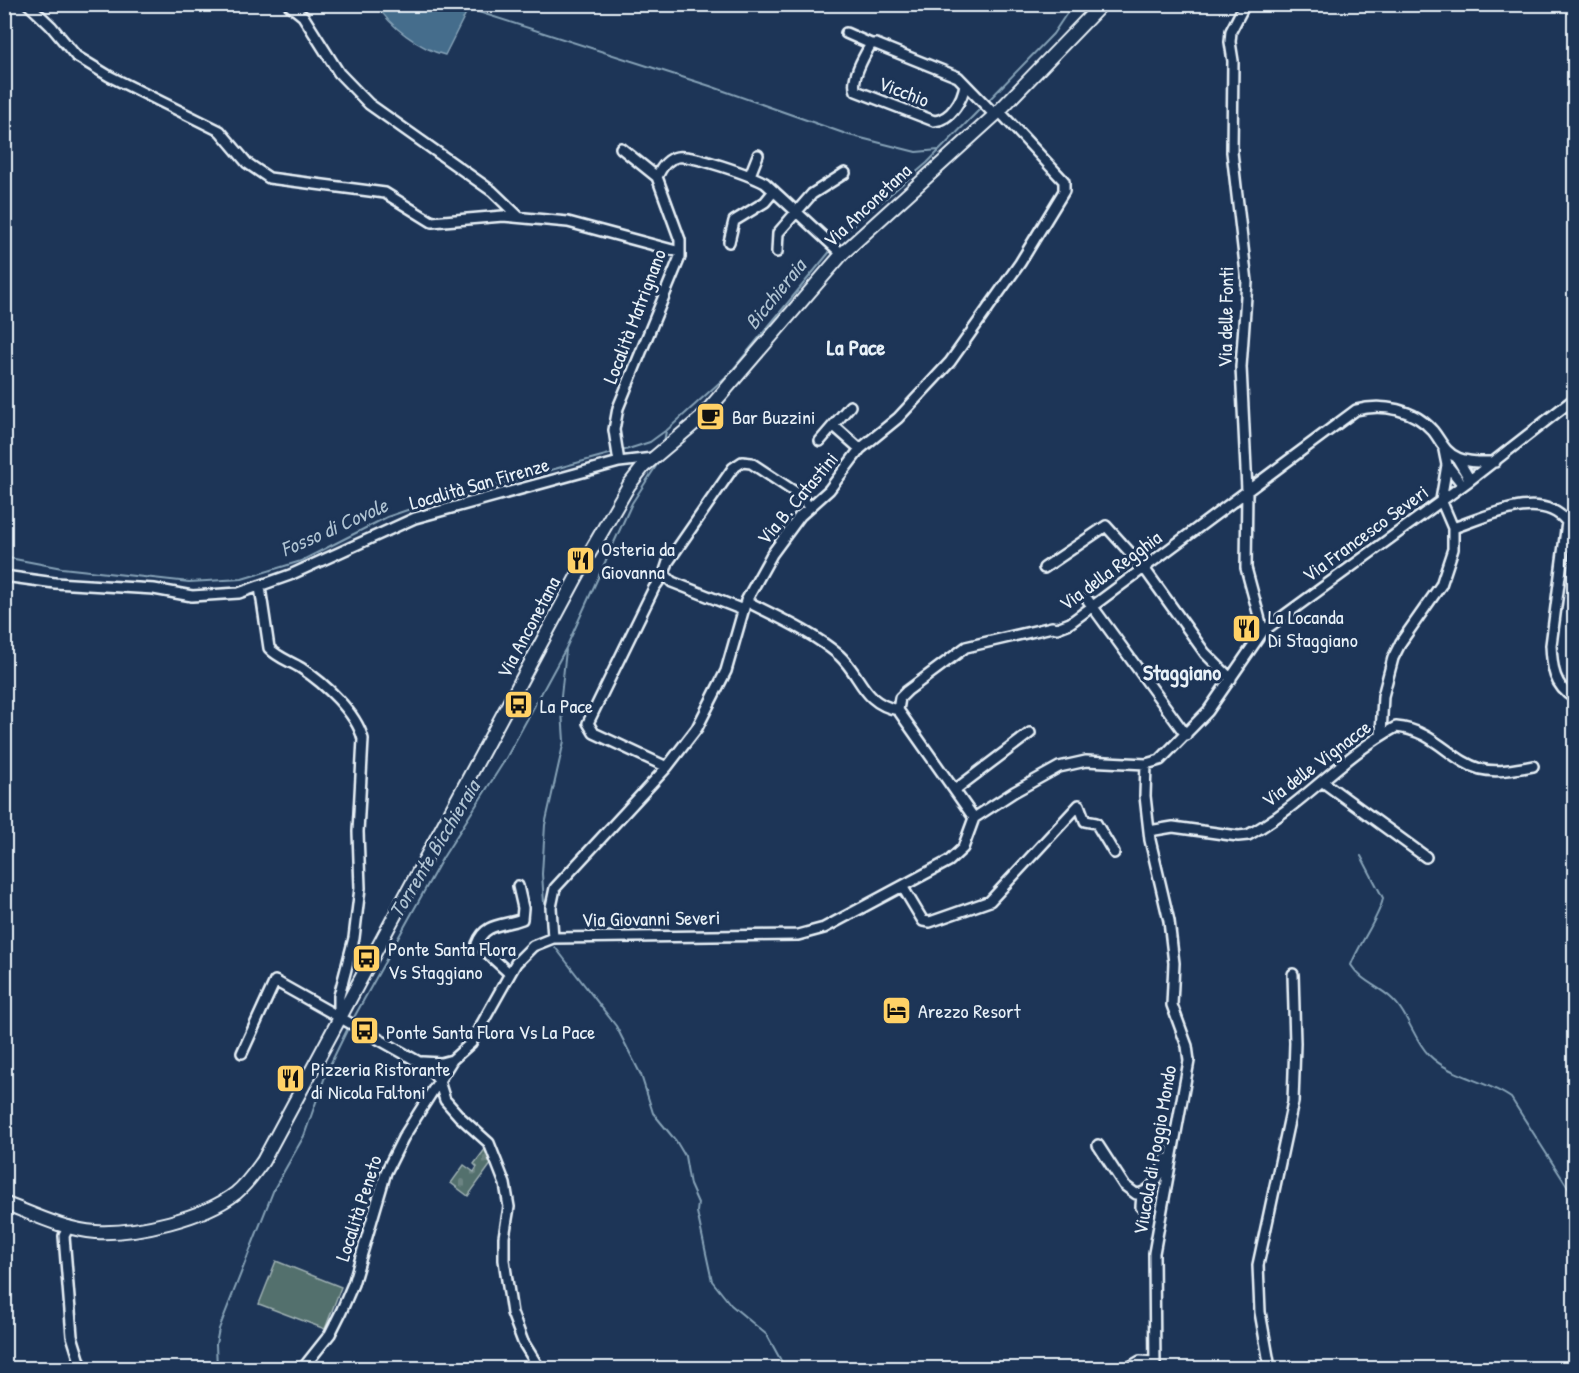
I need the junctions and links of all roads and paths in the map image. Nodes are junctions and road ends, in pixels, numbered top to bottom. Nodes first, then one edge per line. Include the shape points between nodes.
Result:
1 (28, 4) edge
2 (288, 4) edge
3 (1102, 4) edge
4 (1245, 4) edge
5 (846, 33) dead end
6 (871, 45) junction
7 (964, 84) junction
8 (995, 112) junction
9 (621, 148) dead end
10 (758, 155) dead end
11 (845, 174) dead end
12 (750, 175) junction
13 (657, 177) junction
14 (774, 191) junction
15 (796, 212) junction
16 (519, 217) junction
17 (729, 242) dead end
18 (680, 252) junction
19 (777, 252) dead end
20 (842, 254) junction
21 (1575, 399) edge
22 (850, 406) dead end
23 (834, 426) junction
24 (820, 441) dead end
25 (860, 449) junction
26 (1444, 450) junction
27 (653, 458) junction
28 (1457, 458) junction
29 (619, 459) junction
30 (1495, 462) junction
31 (1447, 465) junction
32 (1467, 482) junction
33 (1247, 490) junction
34 (1441, 500) junction
35 (808, 506) junction
36 (1453, 528) junction
37 (1044, 568) dead end
38 (1144, 568) junction
39 (664, 574) junction
40 (4, 576) edge
41 (260, 587) junction
42 (1087, 599) dead end
43 (745, 606) junction
44 (1093, 607) junction
45 (1263, 631) junction
46 (1231, 679) junction
47 (1575, 698) edge
48 (898, 710) junction
49 (1030, 733) dead end
50 (1186, 735) junction
51 (1381, 735) junction
52 (1146, 764) junction
53 (1533, 766) dead end
54 (667, 768) junction
55 (1323, 782) junction
56 (956, 789) junction
57 (974, 818) junction
58 (1149, 831) junction
59 (1114, 853) dead end
60 (1426, 857) dead end
61 (518, 886) dead end
62 (902, 886) junction
63 (553, 938) junction
64 (509, 973) junction
65 (1293, 974) dead end
66 (342, 1018) junction
67 (242, 1053) dead end
68 (452, 1060) junction
69 (418, 1061) junction
70 (439, 1081) junction
71 (1173, 1136) junction
72 (1098, 1145) dead end
73 (1142, 1193) junction
74 (4, 1203) edge
75 (1141, 1207) dead end
76 (69, 1226) junction
77 (1155, 1365) edge
78 (81, 1368) edge
79 (303, 1368) edge
80 (539, 1368) edge
81 (1128, 1368) edge
82 (1270, 1368) edge

1 - 16 street via 76,56 220,131 247,163 269,178 385,193 432,222
2 - 16 street via 303,16 339,73 369,104 492,191
3 - 8 main road, Via Anconetana
4 - 33 street, Via delle Fonti via 1230,42 1232,152 1247,282 1241,367
5 - 6 street
6 - 7 street, Vicchio via 958,77
6 - 7 street, Vicchio via 854,83 856,92 939,121 961,100
7 - 8 street, Vicchio
8 - 20 main road, Via Anconetana
8 - 25 street, Via B. Catastini via 1064,181 1064,191 1020,263 950,362 898,418
9 - 13 street
10 - 12 street
11 - 15 street via 812,194
12 - 13 street via 680,156 667,162
12 - 14 street
13 - 18 street, Località Matrignano via 680,240
14 - 15 street
14 - 17 street via 765,202 734,221
15 - 19 street via 778,233
15 - 20 street
16 - 18 street via 568,222
18 - 29 street, Località Matrignano via 618,408 614,430
20 - 27 main road, Via Anconetana via 701,418
21 - 30 street, Via Francesco Severi
22 - 23 street
23 - 24 street
23 - 25 street
25 - 35 street, Via B. Catastini via 825,495
26 - 28 street, Via della Regghia
26 - 31 street, Via della Regghia
26 - 33 street, Via della Regghia via 1431,430 1410,414 1371,406 1342,418
27 - 29 street, Località San Firenze
27 - 66 main road, Via Anconetana via 628,484
28 - 30 street, Via della Regghia
28 - 32 street, Via della Regghia
29 - 41 street, Località San Firenze via 416,518
30 - 32 street, Via Francesco Severi
31 - 32 street, Via della Regghia
31 - 34 street, Via della Regghia
32 - 34 street, Via Francesco Severi
33 - 38 street, Via della Regghia
33 - 45 street, Via delle Fonti via 1246,568
34 - 36 street
34 - 45 street, Via Francesco Severi
35 - 39 street via 801,496 751,463 742,462 689,531
35 - 43 street, Via B. Catastini via 772,554
36 - 47 street via 1515,508 1534,507 1562,515 1567,522 1552,662 1560,687
36 - 51 street via 1447,574 1393,658 1383,696
37 - 38 street via 1106,526
38 - 44 street, Via della Regghia
38 - 46 street via 1205,652
39 - 43 street via 672,582
39 - 54 street via 588,723 594,733
40 - 41 street, Località San Firenze via 192,596 238,593
41 - 66 street via 268,648 326,688 360,728 363,739 358,832 360,888 354,938 339,996
42 - 44 street
43 - 48 street via 781,619 838,654 874,701
43 - 54 street, Via B. Catastini via 726,671 697,728
44 - 48 street, Via della Regghia via 1057,628 966,647 907,691 900,698
44 - 50 street
45 - 46 street, Via Francesco Severi
46 - 50 street, Via Francesco Severi
48 - 56 street
49 - 56 street
50 - 52 street, Via Francesco Severi via 1160,760
51 - 53 street, Via delle Vignacce via 1396,727 1413,730 1483,770
51 - 55 street, Via delle Vignacce
52 - 57 street via 1068,763
52 - 58 street, Viucola di Poggio Mondo
54 - 63 street, Via B. Catastini via 555,888 551,907
55 - 58 street, Via delle Vignacce via 1248,835 1173,827
55 - 60 street
56 - 57 street
57 - 62 street, Via Giovanni Severi via 958,854
58 - 71 street, Viucola di Poggio Mondo via 1169,921 1174,963 1172,1005 1189,1061
59 - 62 street via 1096,823 1085,821 1079,805 990,901 923,921
61 - 64 street via 522,919 494,925 477,944
62 - 63 street, Via Giovanni Severi via 824,928 798,935
63 - 64 street, Via Giovanni Severi via 533,946
64 - 68 street, Via Giovanni Severi via 471,1043
65 - 82 street via 1295,1067 1290,1119 1258,1265 1260,1312
66 - 67 street via 275,981
66 - 69 street
66 - 76 main road, Via Anconetana via 263,1161 237,1192 209,1210 144,1227 97,1232
68 - 69 street
68 - 70 street, Località Peneto
69 - 70 street
70 - 79 street, Località Peneto via 386,1172 341,1312 330,1334
70 - 80 street via 445,1100 489,1143 506,1184 509,1207 504,1260 512,1312 523,1342
71 - 73 street via 1157,1179
71 - 77 street, Viucola di Poggio Mondo via 1154,1253
72 - 73 street via 1124,1185 1132,1193
73 - 75 street
74 - 76 main road, Via Anconetana
76 - 78 street via 64,1236 70,1324
77 - 81 street via 1140,1361

